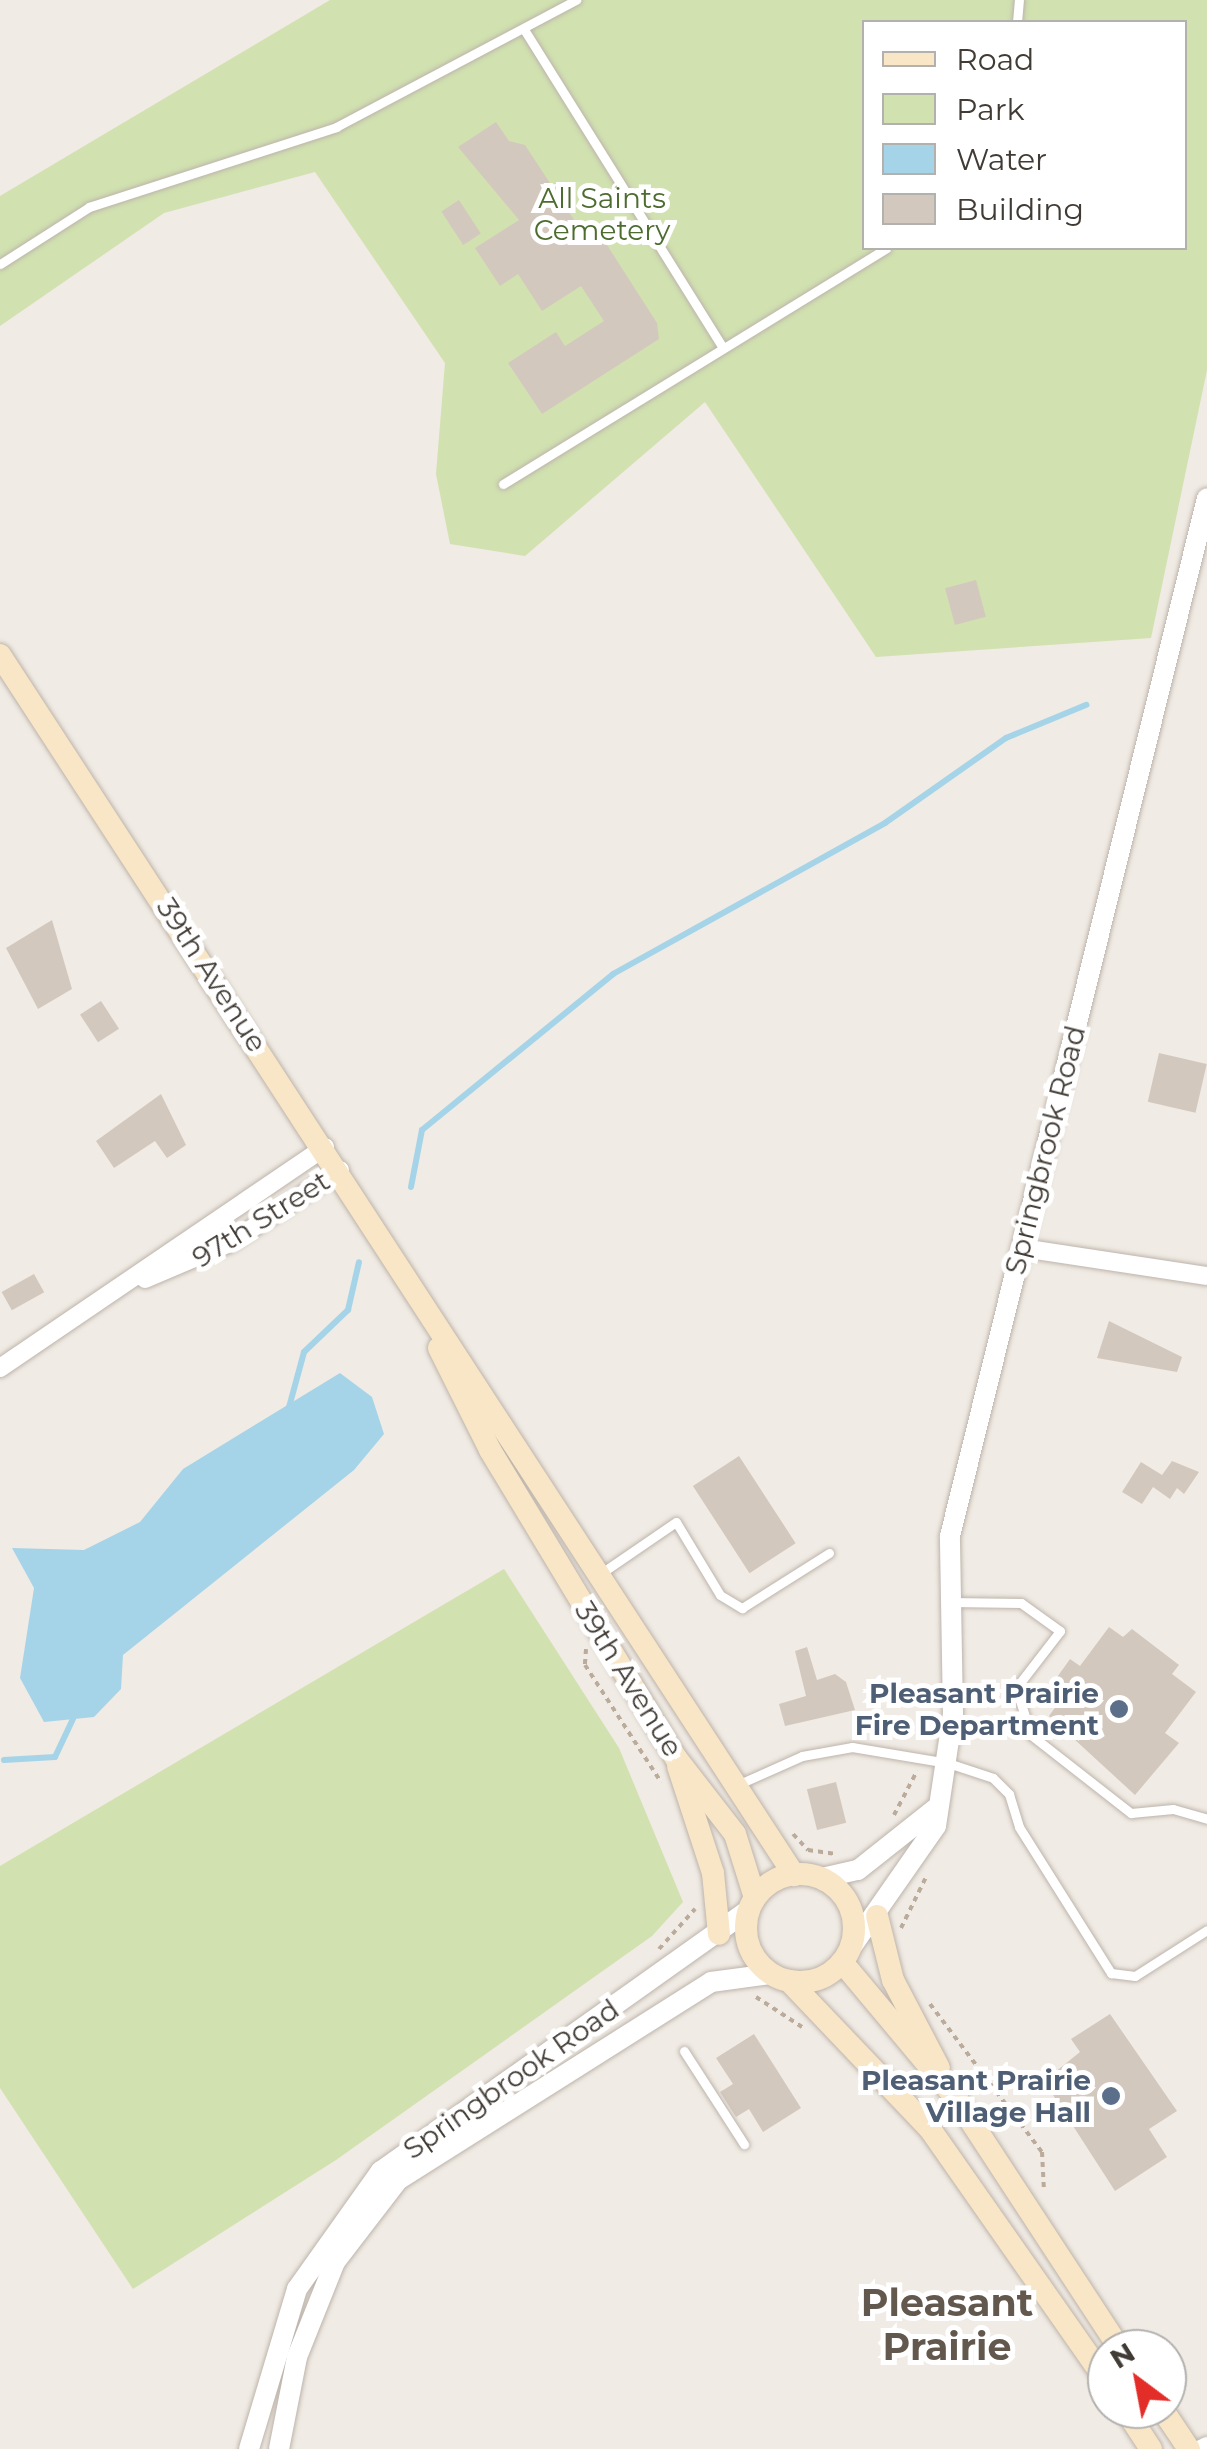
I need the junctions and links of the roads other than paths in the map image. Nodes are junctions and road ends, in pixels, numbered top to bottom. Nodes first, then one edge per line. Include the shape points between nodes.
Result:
1 (576, 0) edge
2 (526, 32) junction
3 (883, 250) edge
4 (0, 264) edge
5 (721, 345) junction
6 (503, 484) dead end
7 (1207, 498) edge
8 (0, 654) edge
9 (326, 1147) junction
10 (340, 1170) junction
11 (1022, 1248) junction
12 (1207, 1276) edge
13 (125, 1286) junction
14 (422, 1298) junction
15 (0, 1368) edge
16 (829, 1553) dead end
17 (600, 1574) junction
18 (944, 1602) junction
19 (676, 1758) junction
20 (948, 1763) junction
21 (737, 1784) junction
22 (935, 1809) junction
23 (1207, 1818) edge
24 (794, 1874) junction
25 (822, 1878) junction
26 (752, 1904) junction
27 (877, 1916) junction
28 (1207, 1930) edge
29 (719, 1934) junction
30 (845, 1957) junction
31 (780, 1978) junction
32 (684, 2051) dead end
33 (955, 2098) junction
34 (744, 2144) dead end
35 (1107, 2329) edge
36 (1087, 2353) edge
37 (249, 2449) edge
38 (280, 2449) edge

1 - 2 lane
2 - 4 lane via 336,127 90,208
2 - 5 lane
3 - 5 lane
5 - 6 lane
7 - 11 street, Springbrook Road
8 - 9 main road, 39th Avenue
9 - 10 main road, 39th Avenue
9 - 13 street, 97th Street
10 - 13 street, 97th Street via 230,1244
10 - 14 main road, 39th Avenue
11 - 12 street
11 - 18 street, Springbrook Road via 964,1472
13 - 15 street, 97th Street
14 - 17 main road, 39th Avenue
14 - 19 main road, 39th Avenue via 490,1450
16 - 17 lane via 742,1608 720,1595 676,1522
17 - 21 main road, 39th Avenue
18 - 20 street, Springbrook Road
18 - 23 lane via 1022,1602 1060,1631 1016,1688 1031,1735 1131,1814 1174,1808
19 - 26 main road, 39th Avenue via 735,1834
19 - 29 main road via 713,1873
20 - 21 lane via 852,1747 802,1756
20 - 22 street, Springbrook Road
20 - 28 lane via 993,1778 1009,1794 1019,1828 1111,1973 1135,1976
21 - 24 main road, 39th Avenue
22 - 25 street via 858,1870
22 - 27 street, Springbrook Road via 922,1852
24 - 25 main road
24 - 26 main road
25 - 30 main road via 847,1902
26 - 29 street, Springbrook Road
26 - 31 main road via 748,1946
27 - 30 street, Springbrook Road
27 - 33 main road via 893,1980
29 - 37 street, Springbrook Road via 381,2171 298,2289
30 - 31 main road via 824,1976
30 - 33 main road
31 - 36 main road via 930,2128
31 - 38 street, Springbrook Road via 711,1982 398,2180 330,2273 297,2357
32 - 34 lane
33 - 35 main road

